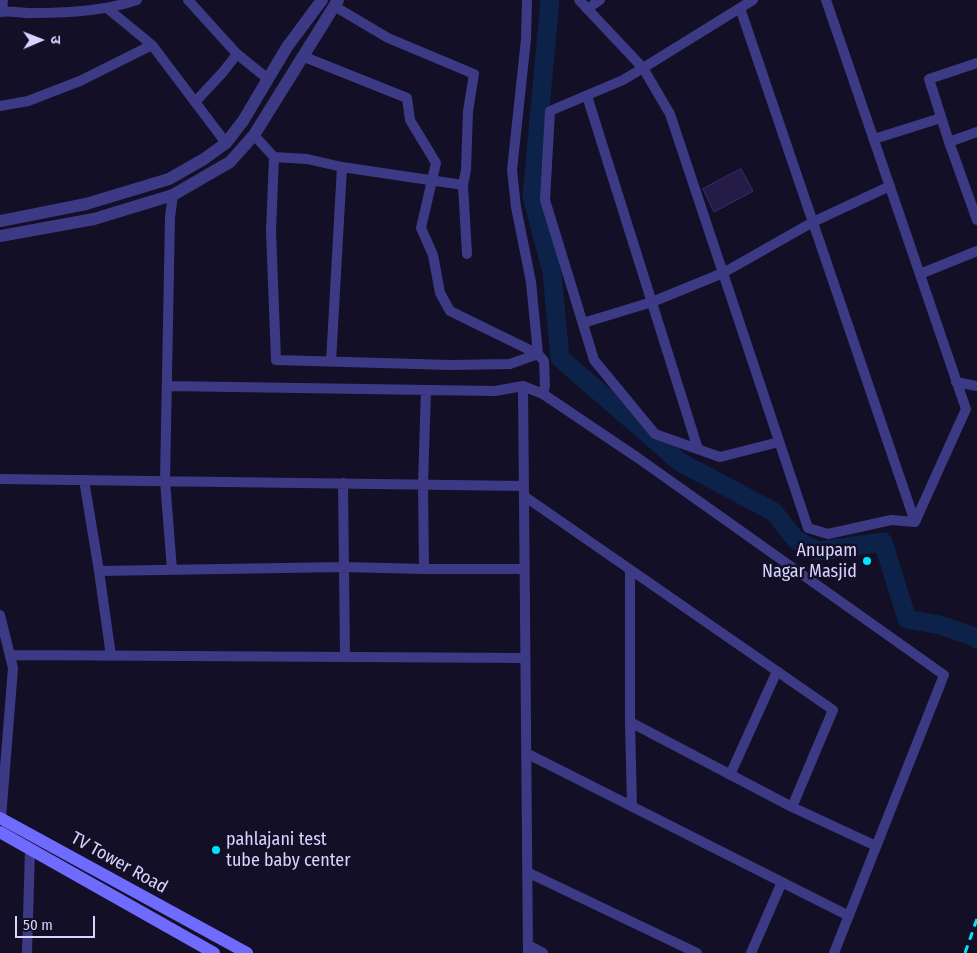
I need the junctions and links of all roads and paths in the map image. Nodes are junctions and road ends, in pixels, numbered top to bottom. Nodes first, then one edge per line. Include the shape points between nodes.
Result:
1 (3, 0) edge
2 (137, 0) edge
3 (188, 0) edge
4 (322, 0) edge
5 (527, 0) edge
6 (579, 0) edge
7 (600, 0) edge
8 (753, 0) edge
9 (826, 0) edge
10 (336, 3) edge
11 (108, 8) junction
12 (740, 8) junction
13 (587, 9) junction
14 (1, 12) edge
15 (152, 45) junction
16 (237, 54) junction
17 (302, 56) junction
18 (977, 63) edge
19 (642, 68) junction
20 (268, 79) junction
21 (587, 96) junction
22 (194, 102) junction
23 (0, 106) edge
24 (941, 118) junction
25 (977, 132) edge
26 (254, 135) junction
27 (874, 140) junction
28 (949, 142) junction
29 (226, 143) junction
30 (274, 157) junction
31 (342, 167) junction
32 (169, 179) junction
33 (432, 182) junction
34 (463, 185) junction
35 (890, 186) junction
36 (172, 195) junction
37 (977, 220) edge
38 (0, 221) edge
39 (813, 222) junction
40 (0, 236) edge
41 (977, 251) edge
42 (467, 254) dead end
43 (723, 273) junction
44 (920, 274) junction
45 (652, 302) junction
46 (583, 324) junction
47 (538, 354) junction
48 (331, 362) junction
49 (956, 382) junction
50 (167, 386) junction
51 (523, 386) junction
52 (977, 386) edge
53 (426, 390) junction
54 (543, 394) junction
55 (779, 442) junction
56 (698, 449) junction
57 (0, 479) edge
58 (84, 480) junction
59 (165, 481) junction
60 (343, 483) junction
61 (423, 484) junction
62 (524, 491) junction
63 (914, 522) junction
64 (344, 567) junction
65 (424, 569) junction
66 (524, 569) junction
67 (172, 570) junction
68 (630, 570) junction
69 (99, 571) junction
70 (0, 615) edge
71 (10, 655) junction
72 (111, 656) junction
73 (345, 657) junction
74 (525, 658) junction
75 (777, 671) junction
76 (630, 722) junction
77 (526, 753) junction
78 (730, 775) junction
79 (632, 807) junction
80 (792, 807) junction
81 (0, 818) edge
82 (0, 832) edge
83 (876, 846) junction
84 (30, 849) junction
85 (527, 872) junction
86 (782, 882) junction
87 (849, 916) junction
88 (528, 949) edge
89 (27, 953) edge
90 (214, 953) edge
91 (247, 953) edge
92 (543, 953) edge
93 (697, 953) edge
94 (751, 953) edge
95 (834, 953) edge

1 - 14 street
2 - 11 street
3 - 16 street
4 - 20 street
5 - 47 street via 512,170 531,282
6 - 13 street
7 - 13 street
8 - 12 street
9 - 27 street
10 - 17 street
10 - 34 street via 388,38 474,74
11 - 14 street via 34,14
11 - 15 street
12 - 19 street
12 - 39 street
13 - 19 street
15 - 22 street
15 - 23 street via 80,81 28,101
16 - 20 street
16 - 22 street
17 - 26 street
17 - 33 street via 407,98 410,120 436,162
18 - 24 street via 929,80
19 - 21 street
19 - 43 street via 670,114
20 - 29 street via 244,121
21 - 45 street
21 - 46 street via 550,111 545,200
22 - 29 street
24 - 27 street
24 - 28 street
25 - 28 street
26 - 30 street
26 - 36 street via 230,162
27 - 35 street
28 - 37 street
29 - 32 street via 204,160
30 - 31 street via 307,159
30 - 48 street via 271,231 276,360
31 - 33 street
31 - 48 street
32 - 36 street
32 - 38 street via 86,204
33 - 34 street
33 - 47 street via 421,228 433,255 440,293 450,311
34 - 42 street
35 - 39 street
35 - 44 street
36 - 40 street via 94,219
36 - 50 street
39 - 43 street
39 - 63 street
41 - 44 street
43 - 45 street
43 - 55 street
44 - 49 street
45 - 46 street
45 - 56 street
46 - 56 street via 594,360 656,434
47 - 48 street via 510,364
47 - 54 street via 544,361
49 - 52 street
49 - 63 street via 966,409
50 - 53 street
50 - 59 street
51 - 53 street via 495,391
51 - 54 street
51 - 62 street
53 - 61 street
54 - 83 street via 646,463 944,676
55 - 56 street via 720,457
55 - 63 street via 808,528 828,534 891,520
57 - 58 street
58 - 59 street
58 - 69 street
59 - 60 street
59 - 67 street
60 - 61 street
60 - 64 street
61 - 62 street
61 - 65 street
62 - 66 street
62 - 68 street
64 - 65 street
64 - 67 street
64 - 73 street
65 - 66 street
66 - 74 street
67 - 69 street
68 - 75 street
68 - 76 street
69 - 72 street
70 - 71 street
71 - 72 street
71 - 81 street via 13,668
72 - 73 street
73 - 74 street
74 - 77 street
75 - 78 street
75 - 80 street via 833,710
76 - 78 street
76 - 79 street
77 - 79 street
77 - 85 street
78 - 80 street
79 - 86 street
80 - 83 street
81 - 91 main road, TV Tower Road
82 - 84 main road, TV Tower Road
83 - 87 street
84 - 89 street
84 - 90 main road, TV Tower Road
85 - 88 street
85 - 93 street
86 - 87 street
86 - 94 street
87 - 95 street
88 - 92 street

